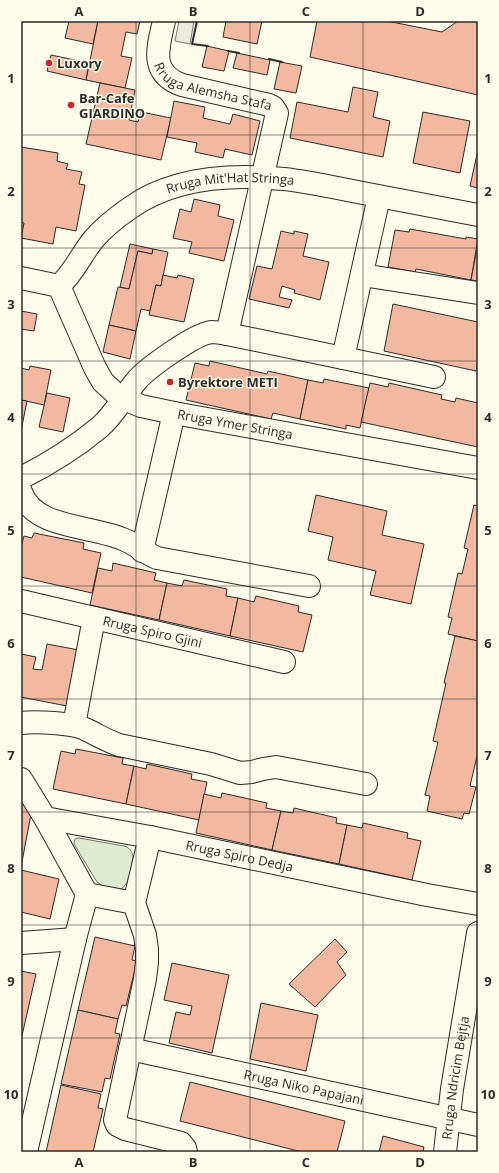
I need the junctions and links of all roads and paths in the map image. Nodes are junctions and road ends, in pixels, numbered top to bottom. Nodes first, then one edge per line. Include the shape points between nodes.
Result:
1 (164, 21) edge
2 (263, 178) junction
3 (379, 197) junction
4 (478, 215) edge
5 (362, 275) junction
6 (21, 278) edge
7 (59, 286) junction
8 (478, 293) edge
9 (227, 334) junction
10 (343, 358) junction
11 (434, 377) dead end
12 (125, 398) junction
13 (174, 413) junction
14 (478, 468) edge
15 (21, 478) edge
16 (21, 492) edge
17 (142, 551) junction
18 (309, 586) dead end
19 (21, 600) edge
20 (94, 618) junction
21 (284, 662) dead end
22 (21, 723) edge
23 (74, 725) junction
24 (21, 779) edge
25 (366, 784) dead end
26 (45, 818) junction
27 (150, 837) junction
28 (87, 894) junction
29 (134, 903) junction
30 (478, 904) edge
31 (478, 933) edge
32 (75, 939) junction
33 (21, 944) edge
34 (130, 1049) junction
35 (449, 1119) junction
36 (478, 1125) edge
37 (26, 1152) edge
38 (186, 1152) edge
39 (445, 1152) edge

1 - 2 street, Rruga Alemsha Stafa via 157,53 161,69 167,77 182,85 268,105 276,110
2 - 3 street, Rruga Mit'Hat Stringa via 292,180
2 - 7 street, Rruga Mit'Hat Stringa via 203,181 178,185 152,194 130,207 94,239
2 - 9 street, Rruga Alemsha Stafa
3 - 4 street, Rruga Mit'Hat Stringa
3 - 5 street
5 - 8 street
5 - 10 street
6 - 7 street
7 - 12 street, Rruga Ymer Stringa via 103,382
9 - 10 street
9 - 12 street via 212,332 193,340 150,368
10 - 11 street
12 - 13 street, Rruga Ymer Stringa via 141,406
12 - 15 street via 94,431 43,467
13 - 14 street, Rruga Ymer Stringa
13 - 17 street
16 - 17 street via 39,514 126,540
17 - 18 street via 157,558
19 - 20 street, Rruga Spiro Gjini
20 - 21 street, Rruga Spiro Gjini
20 - 23 street
22 - 23 street
23 - 25 street via 119,745 211,764 240,773 276,767
24 - 26 street
26 - 27 street, Rruga Spiro Dedja
26 - 28 street
27 - 29 street
27 - 30 street, Rruga Spiro Dedja
28 - 29 street
28 - 32 street
29 - 34 street via 145,935 147,962
31 - 35 street, Rruga Ndricim Bejtja
32 - 33 street
32 - 37 street
34 - 35 street, Rruga Niko Papajani
34 - 38 street via 115,1120 117,1125 182,1143
35 - 36 street, Rruga Niko Papajani
35 - 39 street, Rruga Ndricim Bejtja

